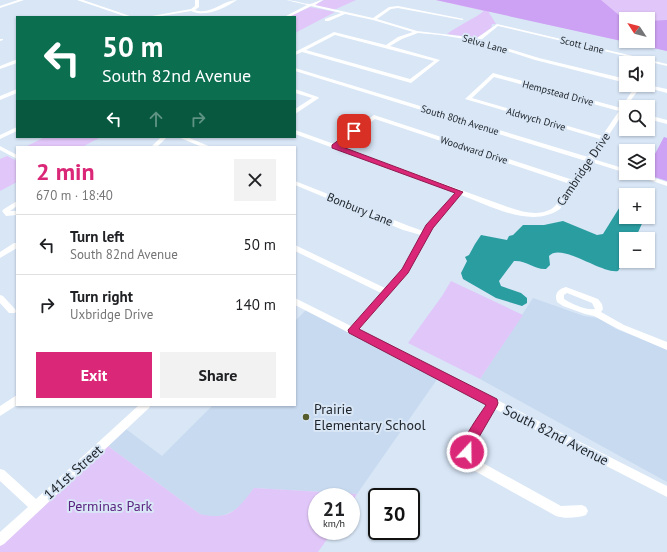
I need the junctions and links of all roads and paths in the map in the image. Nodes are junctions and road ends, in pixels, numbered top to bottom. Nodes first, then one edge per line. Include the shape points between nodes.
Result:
1 (22, 0) edge
2 (79, 0) edge
3 (197, 0) edge
4 (235, 0) edge
5 (288, 0) edge
6 (321, 0) edge
7 (310, 6) junction
8 (0, 7) edge
9 (192, 10) junction
10 (344, 13) junction
11 (128, 16) edge
12 (154, 16) edge
13 (288, 16) edge
14 (374, 19) junction
15 (462, 19) dead end
16 (327, 20) dead end
17 (417, 32) junction
18 (478, 40) junction
19 (386, 47) junction
20 (301, 50) junction
21 (296, 53) edge
22 (16, 61) edge
23 (667, 65) edge
24 (0, 68) edge
25 (296, 69) edge
26 (493, 76) joint
27 (619, 79) edge
28 (655, 88) edge
29 (16, 91) edge
30 (296, 91) edge
31 (667, 91) edge
32 (0, 98) edge
33 (619, 109) edge
34 (296, 111) edge
35 (619, 117) edge
36 (655, 119) edge
37 (667, 122) edge
38 (16, 129) edge
39 (296, 132) edge
40 (0, 137) edge
41 (163, 138) edge
42 (184, 138) edge
43 (604, 138) junction
44 (155, 146) edge
45 (205, 146) edge
46 (335, 146) junction
47 (0, 148) edge
48 (16, 156) edge
49 (589, 160) junction
50 (619, 169) edge
51 (654, 180) edge
52 (296, 183) edge
53 (575, 184) junction
54 (667, 184) edge
55 (460, 192) junction
56 (16, 204) edge
57 (16, 213) edge
58 (425, 234) junction
59 (16, 245) edge
60 (296, 248) edge
61 (0, 255) edge
62 (387, 292) junction
63 (0, 298) edge
64 (296, 302) edge
65 (12, 311) dead end
66 (596, 313) junction
67 (353, 330) junction
68 (667, 346) edge
69 (16, 400) edge
70 (493, 403) junction
71 (145, 406) edge
72 (0, 412) edge
73 (0, 474) edge
74 (667, 492) edge
75 (35, 506) junction
76 (582, 511) dead end
77 (0, 540) edge

1 - 8 street
2 - 11 street
3 - 9 street via 197,7
4 - 9 street via 205,12 197,13
5 - 7 street, Selva Lane
6 - 7 street
7 - 10 street, Selva Lane
7 - 13 street
9 - 12 street
10 - 14 street, Selva Lane
10 - 16 street
14 - 15 street via 390,8 398,7
14 - 17 street, Selva Lane
17 - 18 street, Selva Lane
17 - 19 street via 400,38
18 - 23 street, Scott Lane via 497,25
18 - 27 street, Selva Lane via 537,59
19 - 20 street via 334,33
19 - 20 street via 438,60 411,82
20 - 21 street
22 - 24 street
25 - 49 street, South 80th Avenue
26 - 33 street, Hempstead Drive
26 - 43 street, Aldwych Drive via 468,99
28 - 31 street
29 - 32 street
30 - 34 street via 316,98
35 - 43 street, Cambridge Drive
36 - 37 street
38 - 40 street
39 - 46 street, Cambridge Drive
41 - 44 street
42 - 45 street
43 - 49 street, Cambridge Drive
46 - 53 street, Woodward Drive via 374,116
46 - 55 street, Cambridge Drive
47 - 48 street
49 - 50 street, South 80th Avenue
49 - 53 street, Cambridge Drive
51 - 54 street
52 - 58 street, Bonbury Lane
53 - 55 street, Cambridge Drive via 558,207 537,216 514,212
55 - 58 street via 435,218
56 - 57 street via 6,211 9,214
58 - 62 street via 405,271
59 - 61 street
60 - 62 street
62 - 67 street
63 - 65 street
64 - 67 street, South 82nd Avenue
66 - 66 street via 566,304 560,300 560,294 562,291 572,291 595,301 599,309
66 - 68 street via 621,328
67 - 70 street, South 82nd Avenue
69 - 72 street
70 - 74 street, South 82nd Avenue
70 - 76 street via 467,446 470,460 560,512
71 - 75 street, 141st Street
73 - 75 street
75 - 77 street, 141st Street

